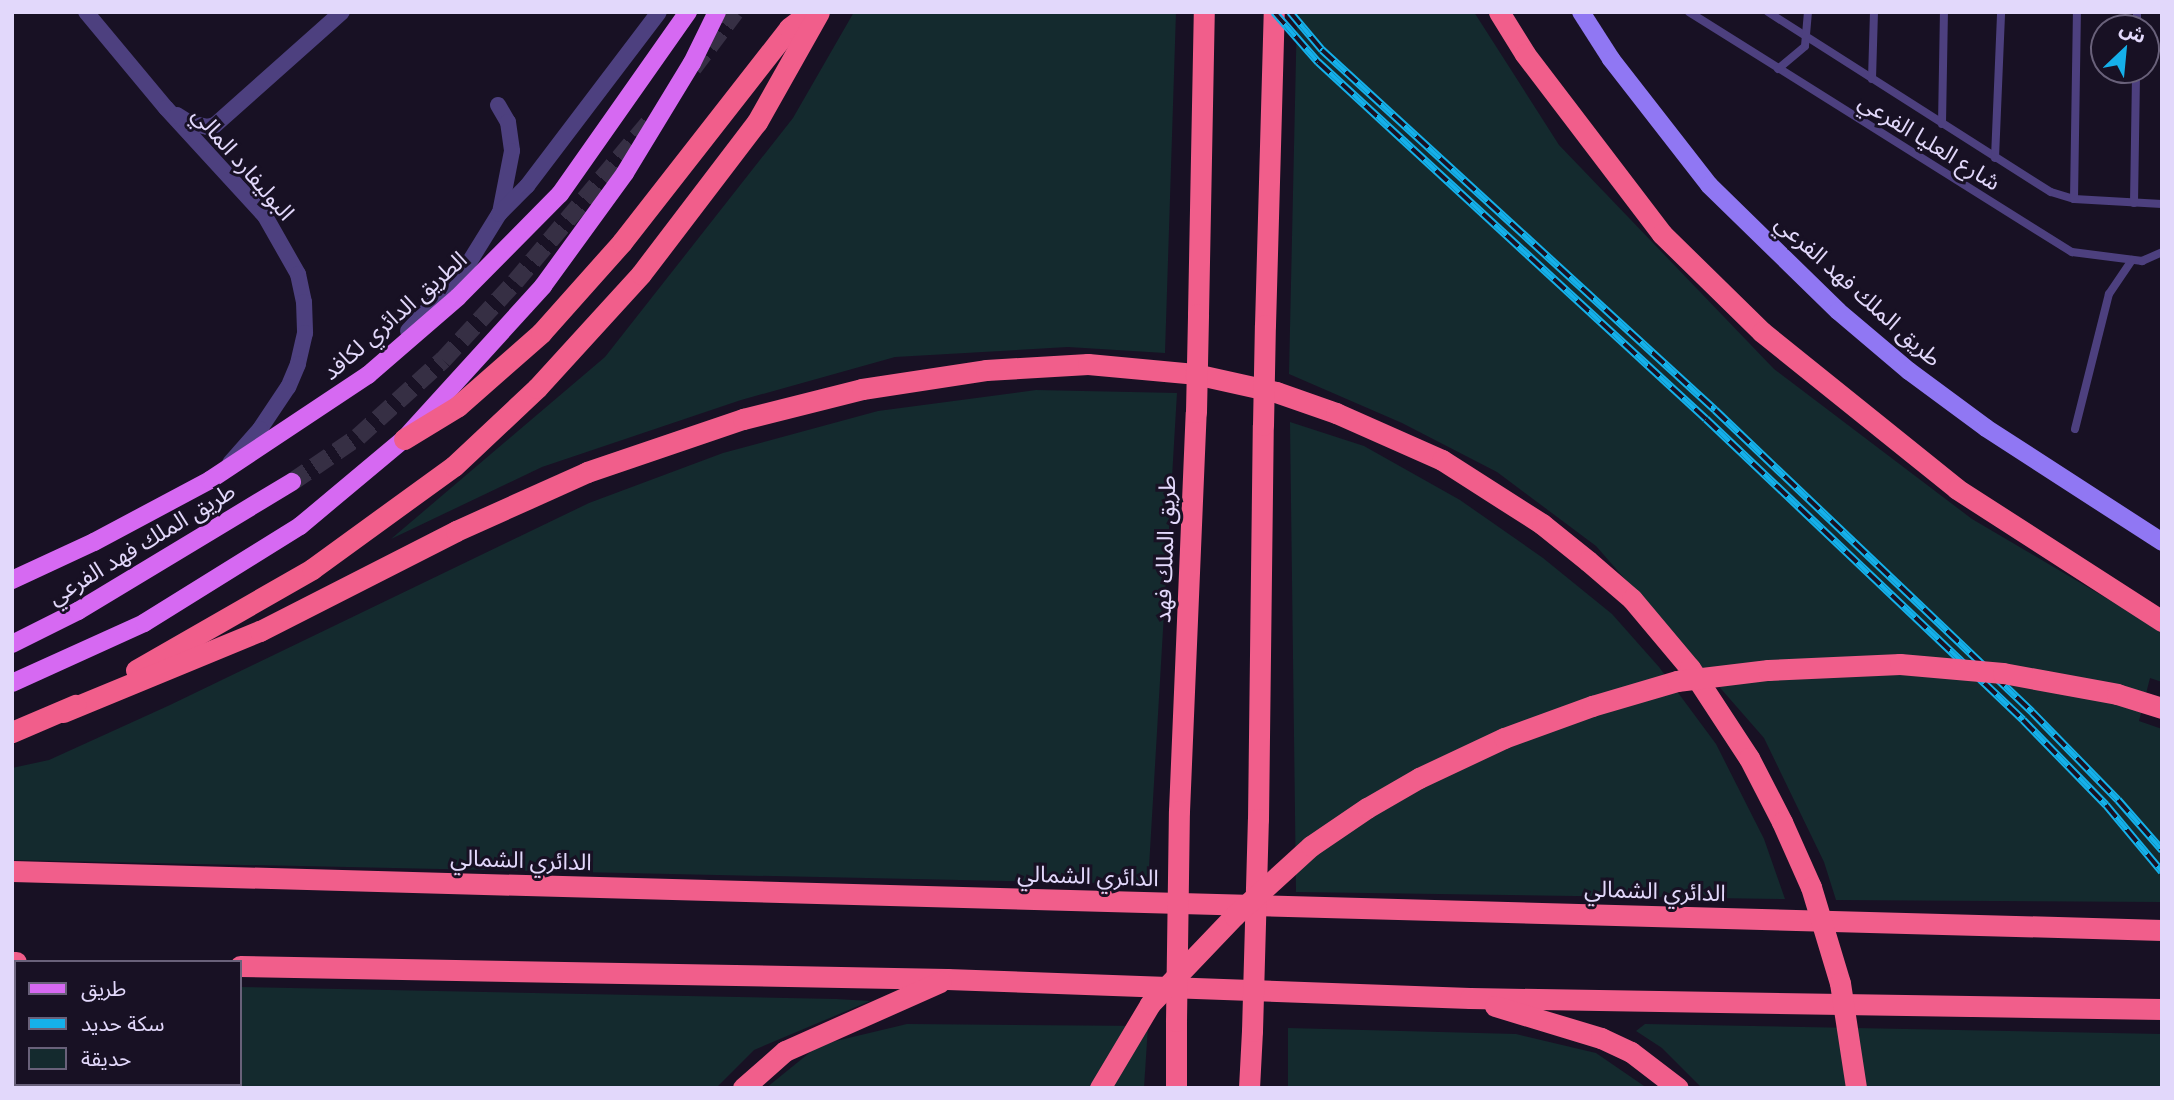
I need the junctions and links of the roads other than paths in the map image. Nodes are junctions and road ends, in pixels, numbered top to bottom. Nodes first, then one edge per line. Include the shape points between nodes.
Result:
1 (86, 12) edge
2 (342, 12) edge
3 (659, 12) edge
4 (688, 12) edge
5 (717, 12) edge
6 (810, 12) edge
7 (819, 12) edge
8 (1204, 12) edge
9 (1274, 12) edge
10 (1499, 12) edge
11 (1581, 12) edge
12 (1689, 12) edge
13 (1768, 12) edge
14 (1808, 12) edge
15 (1874, 12) edge
16 (1944, 12) edge
17 (2001, 12) edge
18 (2077, 12) edge
19 (1808, 38) junction
20 (1778, 69) junction
21 (1872, 79) junction
22 (2136, 84) edge
23 (498, 105) dead end
24 (166, 108) junction
25 (1942, 124) junction
26 (1995, 158) junction
27 (2074, 199) junction
28 (2134, 203) junction
29 (2162, 204) edge
30 (499, 214) junction
31 (2162, 252) edge
32 (2132, 260) junction
33 (368, 375) junction
34 (2075, 429) dead end
35 (404, 439) junction
36 (223, 471) junction
37 (292, 482) tunnel mouth
38 (2132, 524) junction
39 (2162, 535) edge
40 (2162, 542) edge
41 (12, 580) edge
42 (2162, 621) edge
43 (12, 644) edge
44 (12, 683) edge
45 (2162, 708) edge
46 (63, 712) junction
47 (12, 732) edge
48 (12, 872) edge
49 (2162, 930) edge
50 (242, 966) edge
51 (947, 979) junction
52 (1470, 998) junction
53 (2162, 1009) edge
54 (743, 1088) edge
55 (1100, 1088) edge
56 (1175, 1088) edge
57 (1250, 1088) edge
58 (1678, 1088) edge
59 (1856, 1088) edge

1 - 24 street, البوليفارد المالي
2 - 24 street via 215,125 190,123
3 - 30 street via 527,186
4 - 33 main road, الطريق الدائري لكافد via 560,194 458,297
5 - 35 main road via 692,63 625,173 543,286
6 - 35 highway via 789,28 622,242 541,333 458,406
7 - 46 highway via 757,122 641,274 537,388 463,458 312,569
8 - 56 highway, طريق الملك فهد, bridge
9 - 57 highway, bridge
10 - 42 highway via 1525,54 1662,234 1762,332 1957,489
11 - 38 street, طريق الملك فهد الفرعي via 1611,59 1709,185 1838,311 1986,428
12 - 20 lane, شارع العليا الفرعي
13 - 19 lane
14 - 19 lane
15 - 21 lane
16 - 25 lane
17 - 26 lane
18 - 27 lane
19 - 20 lane
19 - 21 lane
20 - 32 lane, شارع العليا الفرعي via 2072,252
21 - 25 lane
22 - 28 lane
23 - 30 street via 508,122 512,151
24 - 36 street, البوليفارد المالي via 265,216 298,274 304,302 304,333 288,387 260,429
25 - 26 lane
26 - 27 lane via 2050,191
27 - 28 lane
28 - 29 lane
30 - 33 street via 466,269
31 - 32 lane, شارع العليا الفرعي via 2142,261
32 - 34 lane via 2109,294
33 - 36 main road, الطريق الدائري لكافد
35 - 44 main road via 300,526 145,623
36 - 41 main road, الطريق الدائري لكافد via 94,542
37 - 43 main road, طريق الملك فهد الفرعي via 78,611
38 - 39 street
38 - 40 street, طريق الملك فهد الفرعي
45 - 55 highway, bridge via 2117,694 2003,673 1900,664 1781,669 1677,681 1592,706 1504,738 1419,778 1311,846 1234,916 1150,1004
46 - 47 highway
46 - 59 highway, bridge via 260,631 456,531 587,472 743,419 863,389 986,370 1088,364 1195,374 1276,392 1442,460 1542,524 1632,599 1690,668 1749,758 1783,822 1811,887 1840,983
48 - 49 highway, الدائري الشمالي
50 - 51 highway
51 - 52 highway
51 - 54 highway via 785,1051
52 - 53 highway
52 - 58 highway via 1601,1038 1631,1052

